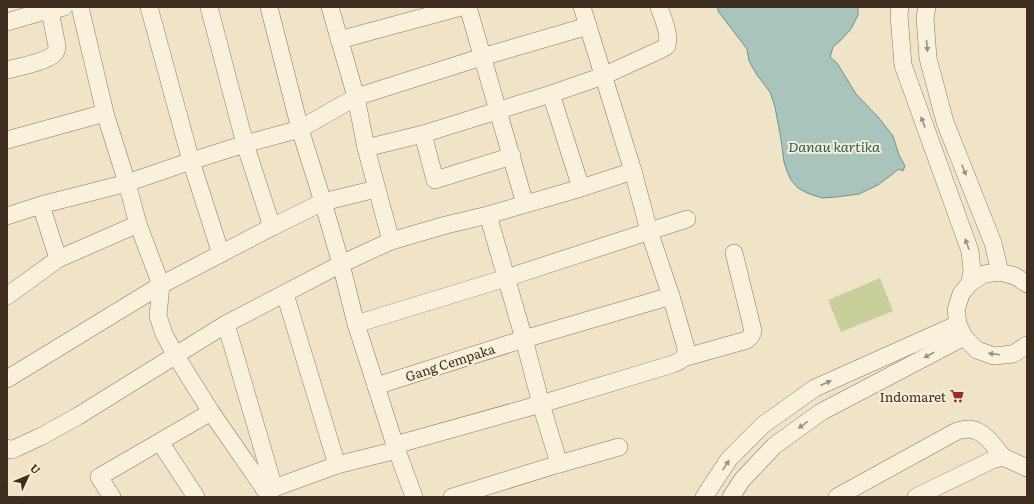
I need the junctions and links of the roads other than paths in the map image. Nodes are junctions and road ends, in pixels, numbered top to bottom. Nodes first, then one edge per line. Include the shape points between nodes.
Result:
1 (80, 7) edge
2 (149, 7) edge
3 (209, 7) edge
4 (269, 7) edge
5 (330, 7) edge
6 (461, 7) edge
7 (468, 7) edge
8 (582, 7) edge
9 (659, 7) edge
10 (900, 7) edge
11 (927, 7) edge
12 (49, 9) edge
13 (7, 22) edge
14 (588, 26) junction
15 (339, 40) junction
16 (482, 58) junction
17 (7, 70) edge
18 (603, 76) junction
19 (551, 94) junction
20 (356, 97) junction
21 (498, 110) junction
22 (105, 112) junction
23 (300, 129) junction
24 (423, 134) junction
25 (7, 140) edge
26 (245, 144) junction
27 (366, 148) junction
28 (512, 156) junction
29 (191, 161) junction
30 (633, 171) junction
31 (127, 183) junction
32 (376, 188) junction
33 (581, 188) junction
34 (324, 202) junction
35 (525, 204) junction
36 (41, 205) junction
37 (488, 215) junction
38 (7, 216) edge
39 (687, 219) dead end
40 (138, 224) junction
41 (272, 227) junction
42 (649, 231) junction
43 (391, 241) junction
44 (734, 253) dead end
45 (221, 254) junction
46 (58, 259) junction
47 (342, 264) junction
48 (1000, 272) junction
49 (506, 278) junction
50 (970, 283) junction
51 (1027, 284) edge
52 (161, 285) junction
53 (285, 294) junction
54 (7, 296) edge
55 (671, 296) junction
56 (226, 324) junction
57 (356, 324) junction
58 (961, 330) junction
59 (524, 338) junction
60 (1027, 345) edge
61 (176, 356) junction
62 (683, 358) junction
63 (7, 380) edge
64 (376, 386) junction
65 (541, 404) junction
66 (211, 412) junction
67 (160, 442) junction
68 (396, 447) junction
69 (619, 447) dead end
70 (7, 448) edge
71 (1003, 457) junction
72 (558, 464) junction
73 (337, 465) junction
74 (1027, 468) edge
75 (270, 491) edge
76 (112, 497) edge
77 (196, 497) edge
78 (414, 497) edge
79 (452, 497) edge
80 (704, 497) edge
81 (731, 497) edge
82 (837, 497) edge
83 (916, 497) edge

1 - 22 street
2 - 29 street
3 - 26 street
4 - 23 street
5 - 15 street
6 - 15 street
7 - 16 street
8 - 14 street
9 - 18 street via 667,33 667,46
50 -> 10 street via 970,251 903,65
11 -> 48 street via 924,18 928,58 945,122 993,243
12 - 13 street
12 - 17 street via 57,46 54,54 45,60
14 - 16 street
14 - 18 street
15 - 20 street
16 - 20 street
16 - 21 street
18 - 19 street
18 - 30 street
19 - 21 street
19 - 33 street
20 - 23 street
20 - 27 street
21 - 24 street
21 - 28 street
22 - 25 street
22 - 31 street
23 - 26 street
23 - 34 street
24 - 27 street
24 - 28 street via 435,180
26 - 29 street
26 - 41 street
27 - 32 street
28 - 35 street
29 - 31 street
29 - 45 street
30 - 33 street
30 - 42 street
31 - 36 street
31 - 40 street
32 - 34 street
32 - 43 street
33 - 35 street
34 - 41 street
34 - 47 street
35 - 37 street
36 - 38 street
36 - 46 street
37 - 43 street
37 - 49 street
39 - 42 street
40 - 46 street
40 - 52 street
41 - 45 street
42 - 49 street
42 - 55 street
43 - 47 street
44 - 62 street via 753,331 751,336 747,340
45 - 52 street
46 - 54 street
47 - 53 street
47 - 57 street
48 - 50 street via 984,274
48 - 51 street via 1015,276
49 - 57 street
49 - 59 street
50 - 58 street via 961,294 956,310
52 - 61 street via 158,316
52 - 63 street
53 - 56 street
53 - 73 street
55 - 59 street, Gang Cempaka
55 - 62 street via 686,348
56 - 61 street
56 - 75 street
57 - 64 street
60 -> 58 street via 1013,354 994,356 977,350
80 -> 58 street via 729,459 763,425 815,388
58 -> 81 street via 822,412 774,446 742,480
59 - 64 street, Gang Cempaka
59 - 65 street
61 - 66 street
61 - 70 street via 72,420 16,448
62 - 65 street via 673,364
64 - 68 street
65 - 68 street
65 - 72 street
66 - 67 street
66 - 75 street
67 - 76 street via 99,477
67 - 77 street
68 - 73 street
68 - 78 street
69 - 72 street
71 - 74 street
71 - 82 street via 990,440 978,433 970,430 957,431
71 - 83 street
72 - 79 street
73 - 75 street

